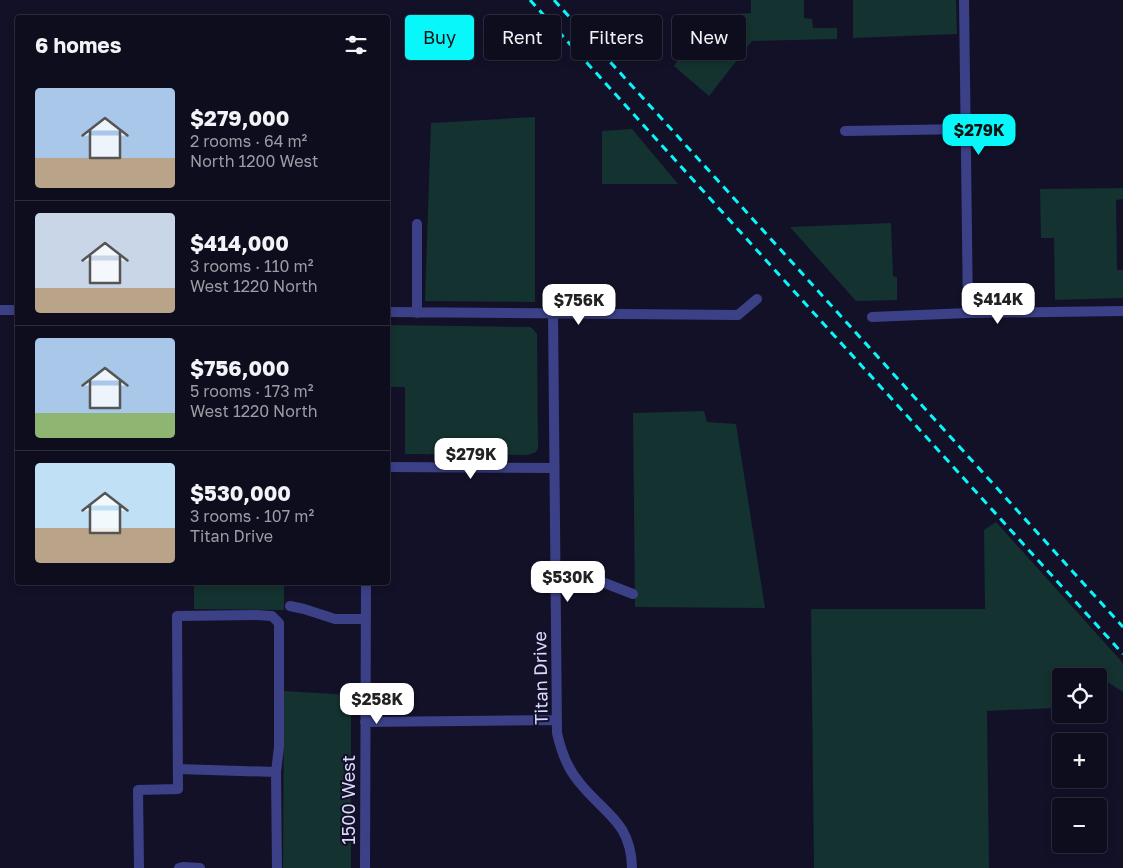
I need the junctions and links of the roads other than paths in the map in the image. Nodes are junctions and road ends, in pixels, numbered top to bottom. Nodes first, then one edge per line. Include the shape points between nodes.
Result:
1 (964, 0) edge
2 (966, 129) junction
3 (845, 131) dead end
4 (417, 224) dead end
5 (757, 299) dead end
6 (0, 310) edge
7 (15, 310) edge
8 (1123, 311) edge
9 (390, 312) edge
10 (417, 312) junction
11 (553, 313) junction
12 (968, 313) junction
13 (872, 317) dead end
14 (390, 467) edge
15 (554, 468) junction
16 (555, 573) junction
17 (366, 585) edge
18 (633, 594) dead end
19 (290, 606) dead end
20 (366, 619) junction
21 (557, 720) junction
22 (365, 722) junction
23 (178, 769) junction
24 (276, 772) junction
25 (139, 868) edge
26 (179, 868) edge
27 (200, 868) edge
28 (277, 868) edge
29 (364, 868) edge
30 (632, 868) edge

1 - 2 street
2 - 3 street
2 - 12 street
4 - 10 street
5 - 11 street via 738,315
6 - 7 street
8 - 12 street
9 - 10 street
10 - 11 street
11 - 15 street, Titan Drive
12 - 13 street
14 - 15 street
15 - 16 street, Titan Drive
16 - 18 street via 584,575
16 - 21 street, Titan Drive
17 - 20 street, 1500 West
19 - 20 street via 335,619
20 - 22 street, 1500 West
21 - 22 street
21 - 30 street, Titan Drive via 560,746 571,772 620,826 632,854
22 - 29 street, 1500 West
23 - 24 street
23 - 24 street via 177,616 256,615 272,616 279,623
23 - 25 street via 178,789 138,790
24 - 28 street
26 - 27 street

